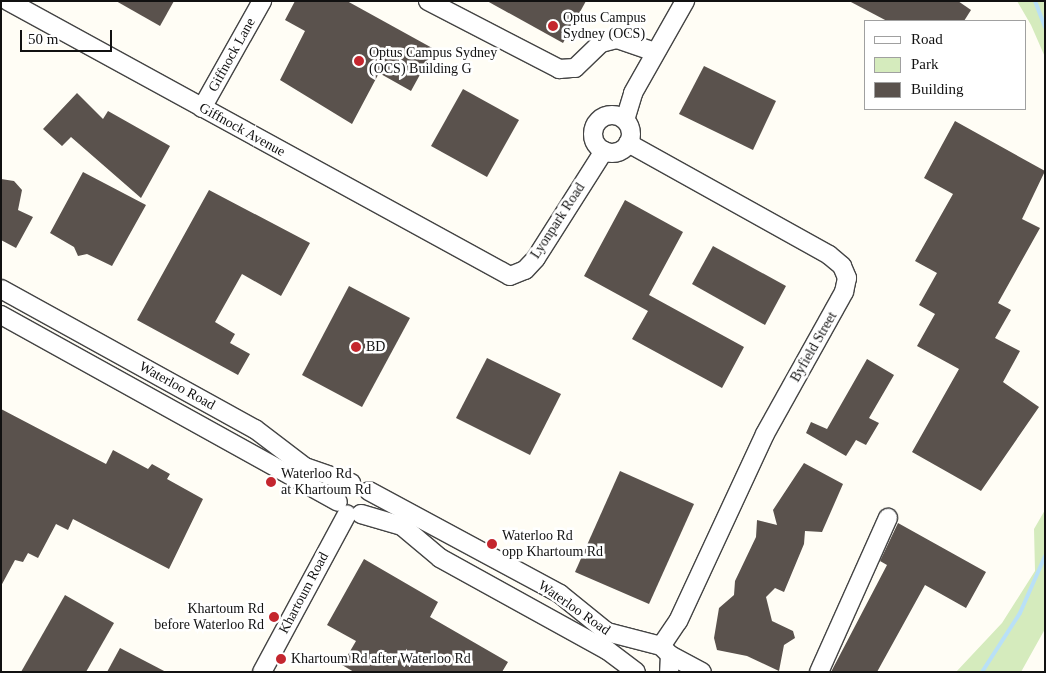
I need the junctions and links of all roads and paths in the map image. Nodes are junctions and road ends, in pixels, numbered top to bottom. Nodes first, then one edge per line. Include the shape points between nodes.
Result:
1 (8, 1) edge
2 (262, 1) edge
3 (428, 1) edge
4 (685, 1) edge
5 (655, 52) junction
6 (202, 108) junction
7 (625, 120) junction
8 (628, 143) junction
9 (604, 151) junction
10 (476, 259) joint
11 (1, 289) edge
12 (1, 315) edge
13 (351, 483) junction
14 (369, 491) junction
15 (349, 510) junction
16 (888, 518) dead end
17 (663, 654) edge
18 (262, 672) edge
19 (636, 672) edge
20 (702, 672) edge
21 (819, 672) edge

1 - 6 street, Giffnock Avenue
2 - 6 street, Giffnock Lane
3 - 5 street via 559,69 575,68 601,43 617,39
4 - 5 street
5 - 7 street
6 - 10 street, Giffnock Avenue
7 - 8 street via 631,131
7 - 9 street via 613,115 596,124 593,136
8 - 9 street via 620,151
8 - 17 street, Byfield Street via 829,255 842,266 847,278 844,292 765,434
9 - 10 street, Lyonpark Road via 525,270 510,276
11 - 13 street, Waterloo Road via 255,430 304,467
12 - 15 street, Waterloo Road
13 - 14 street via 362,484
13 - 15 street via 339,492
14 - 15 street via 370,502
14 - 17 street, Waterloo Road via 560,594 606,632
15 - 18 street, Khartoum Road
15 - 19 street, Waterloo Road via 402,526 440,558 607,650
16 - 21 street
17 - 19 street via 636,654
17 - 20 street, Waterloo Road

